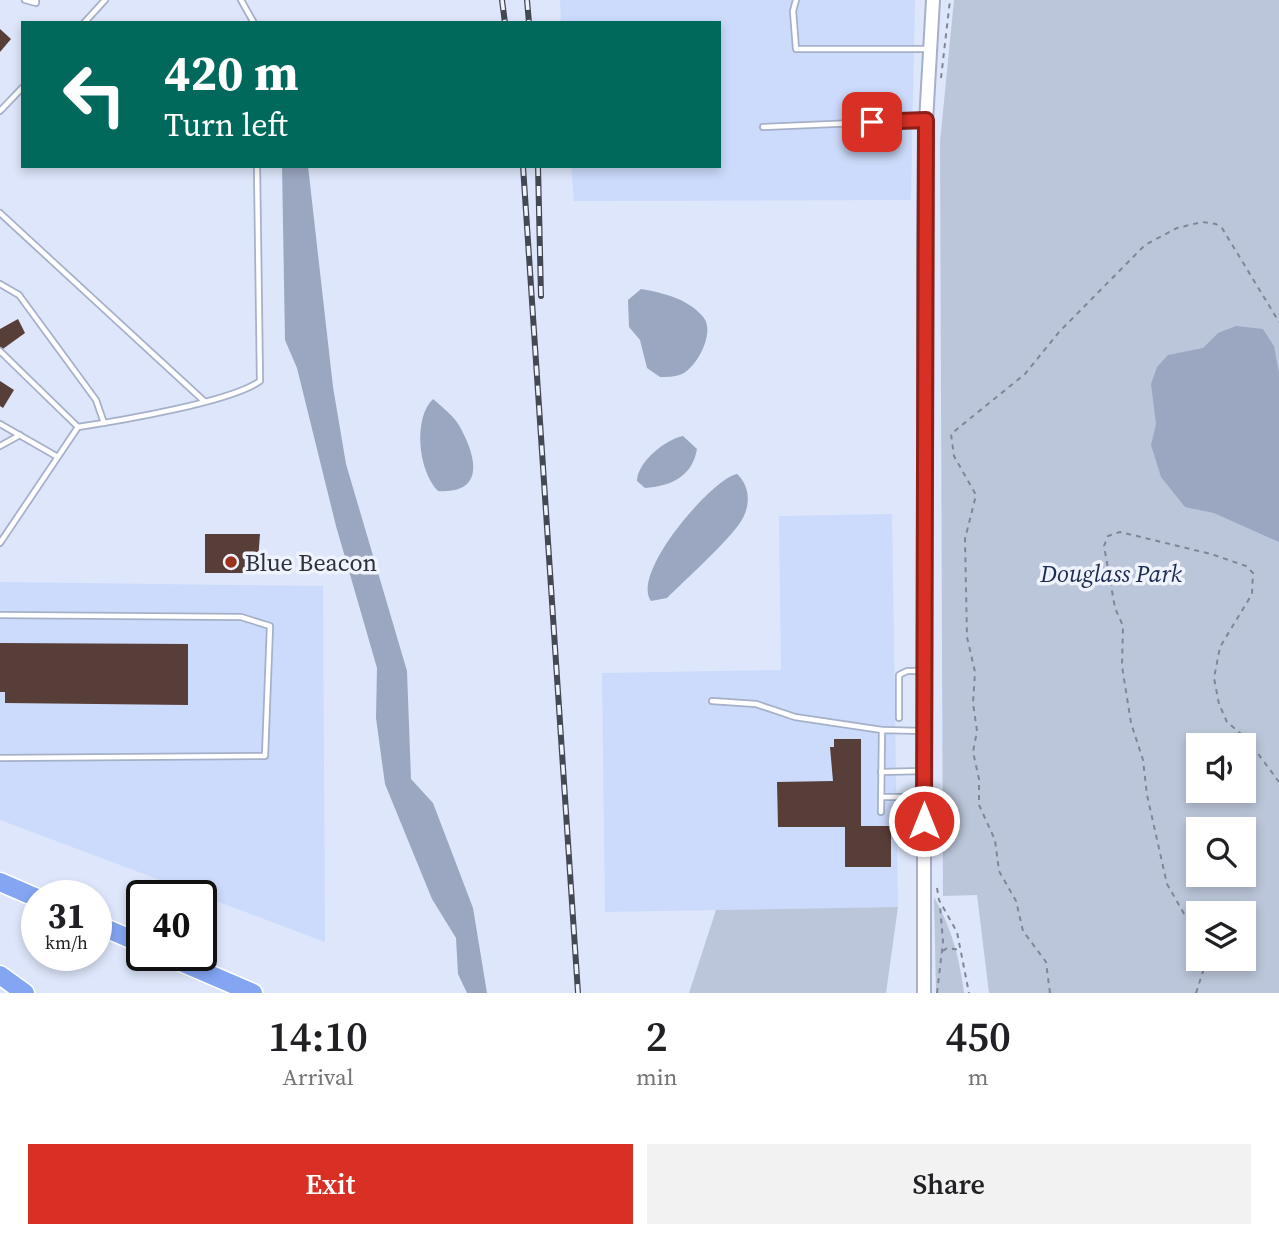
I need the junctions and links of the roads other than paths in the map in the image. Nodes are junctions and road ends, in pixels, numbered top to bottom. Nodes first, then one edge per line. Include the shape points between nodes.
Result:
1 (25, 0) edge
2 (36, 0) edge
3 (105, 0) edge
4 (241, 0) edge
5 (796, 0) edge
6 (933, 0) edge
7 (86, 21) edge
8 (253, 21) edge
9 (930, 49) junction
10 (21, 89) edge
11 (0, 111) edge
12 (926, 120) junction
13 (763, 127) dead end
14 (257, 168) edge
15 (0, 213) edge
16 (0, 284) edge
17 (0, 351) edge
18 (204, 401) junction
19 (104, 423) junction
20 (0, 424) edge
21 (78, 427) junction
22 (20, 435) junction
23 (0, 446) edge
24 (56, 456) junction
25 (0, 542) edge
26 (0, 615) edge
27 (924, 671) junction
28 (712, 701) dead end
29 (899, 718) dead end
30 (882, 730) junction
31 (924, 731) junction
32 (0, 758) edge
33 (924, 771) junction
34 (881, 772) junction
35 (881, 797) junction
36 (924, 797) junction
37 (881, 812) dead end
38 (0, 882) edge
39 (21, 891) edge
40 (202, 971) edge
41 (0, 975) edge
42 (26, 993) edge
43 (253, 993) edge
44 (924, 993) edge

1 - 2 lane
3 - 7 lane
4 - 8 lane
5 - 9 lane via 796,49
6 - 9 street
9 - 12 street
10 - 11 lane
12 - 13 lane
12 - 27 street
14 - 18 lane via 260,381
15 - 18 lane
16 - 19 lane via 19,295 96,400
17 - 21 lane
18 - 19 lane
19 - 21 lane
20 - 22 lane
21 - 24 lane
22 - 23 lane
22 - 24 lane
24 - 25 lane
26 - 32 lane via 241,617 270,626 265,755
27 - 29 lane via 900,675
27 - 31 street
28 - 30 lane via 756,704 795,718
30 - 31 lane
30 - 34 lane
31 - 33 street
33 - 34 lane
33 - 36 street
34 - 35 lane
35 - 36 lane
35 - 37 lane
36 - 44 street
38 - 39 highway
40 - 43 highway
41 - 42 highway

